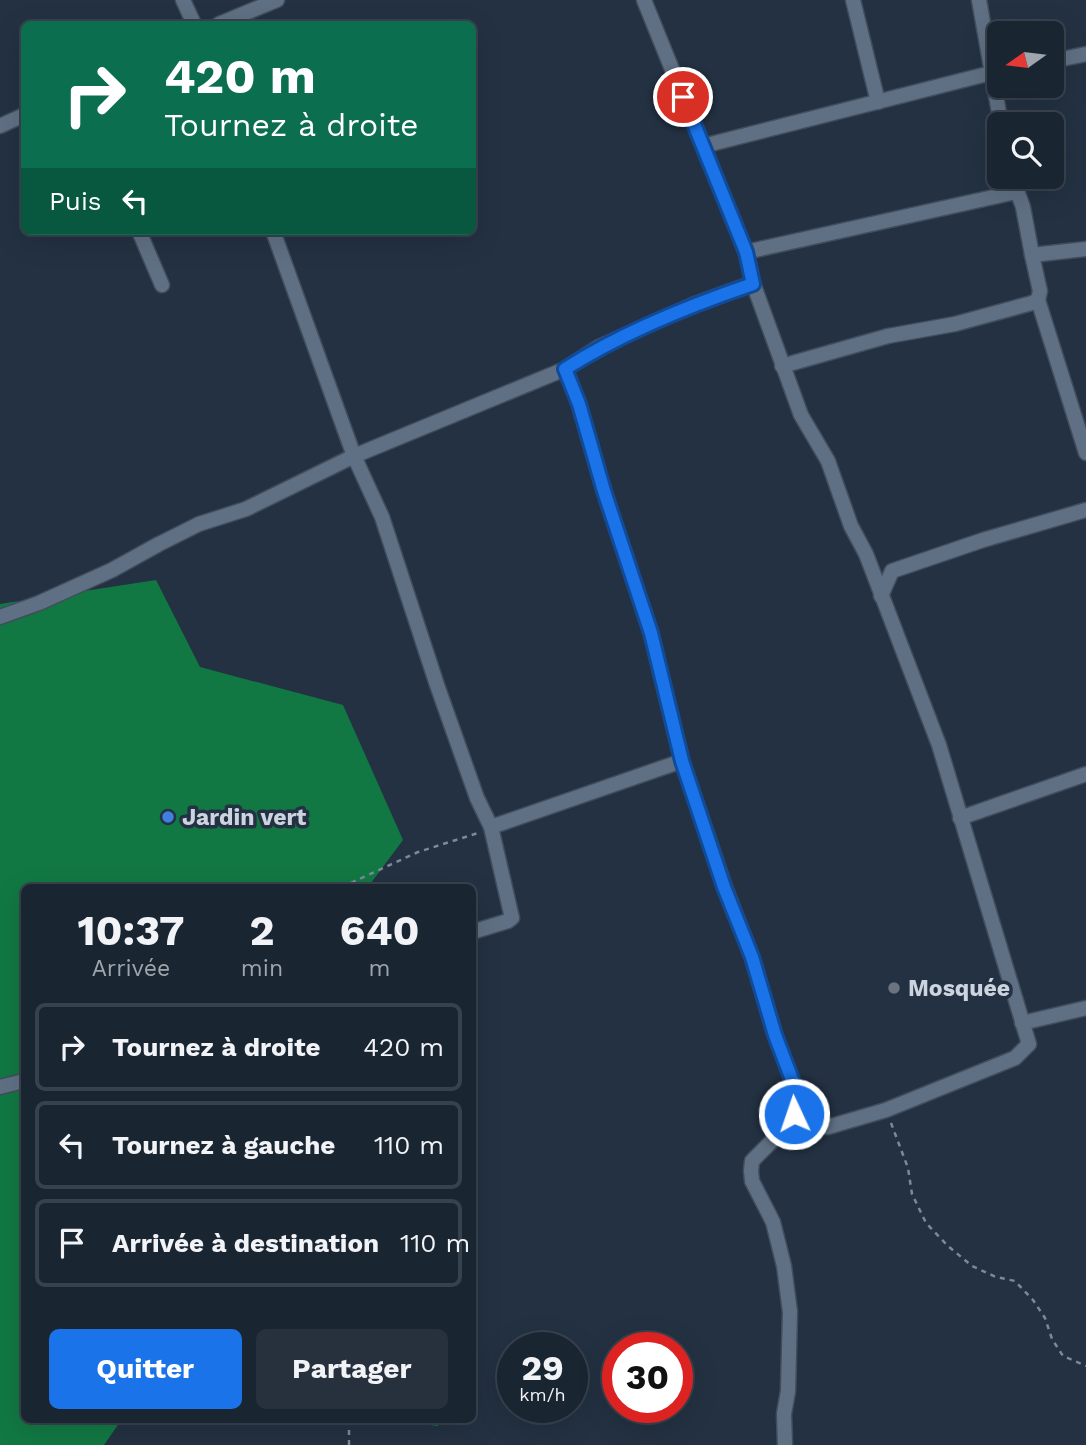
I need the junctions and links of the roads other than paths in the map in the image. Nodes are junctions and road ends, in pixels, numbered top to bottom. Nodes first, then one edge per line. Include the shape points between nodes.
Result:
1 (183, 0) edge
2 (277, 0) edge
3 (644, 0) edge
4 (853, 0) edge
5 (979, 0) edge
6 (193, 21) edge
7 (226, 21) edge
8 (987, 36) edge
9 (1086, 54) edge
10 (1064, 59) edge
11 (987, 74) edge
12 (878, 102) junction
13 (21, 116) edge
14 (0, 126) edge
15 (703, 146) junction
16 (1015, 189) edge
17 (1016, 192) junction
18 (141, 235) edge
19 (274, 235) edge
20 (1086, 249) edge
21 (746, 252) junction
22 (1032, 255) junction
23 (753, 284) junction
24 (162, 285) dead end
25 (1038, 300) junction
26 (782, 366) junction
27 (565, 369) junction
28 (1086, 453) edge
29 (354, 456) junction
30 (1086, 510) edge
31 (866, 554) junction
32 (892, 571) junction
33 (881, 596) junction
34 (0, 617) edge
35 (682, 761) junction
36 (1086, 774) edge
37 (960, 818) junction
38 (491, 827) junction
39 (476, 931) edge
40 (1086, 1008) edge
41 (1022, 1023) junction
42 (21, 1082) edge
43 (0, 1087) edge
44 (794, 1114) junction
45 (785, 1445) edge

1 - 6 street
2 - 7 street
3 - 15 street
4 - 12 street
5 - 8 street
9 - 10 street
11 - 12 street
12 - 15 street
13 - 14 street
15 - 21 street
16 - 17 street
17 - 21 street
17 - 22 street
18 - 24 street
19 - 29 street
20 - 22 street
21 - 23 street
22 - 25 street
23 - 26 street
23 - 27 street via 599,347
25 - 26 street
25 - 28 street
26 - 31 street
27 - 29 street
27 - 35 street via 651,633
29 - 34 street via 263,502 199,524 112,570
29 - 38 street via 382,517 437,685
30 - 32 street
31 - 32 street
31 - 33 street
32 - 33 street
33 - 37 street via 939,745
35 - 38 street
35 - 44 street via 799,1098
36 - 37 street
37 - 41 street
38 - 39 street via 512,918
40 - 41 street
41 - 44 street via 1029,1044 1015,1058 886,1110 828,1127 812,1125
42 - 43 street
44 - 45 street via 752,1161 751,1171 773,1222 790,1312

